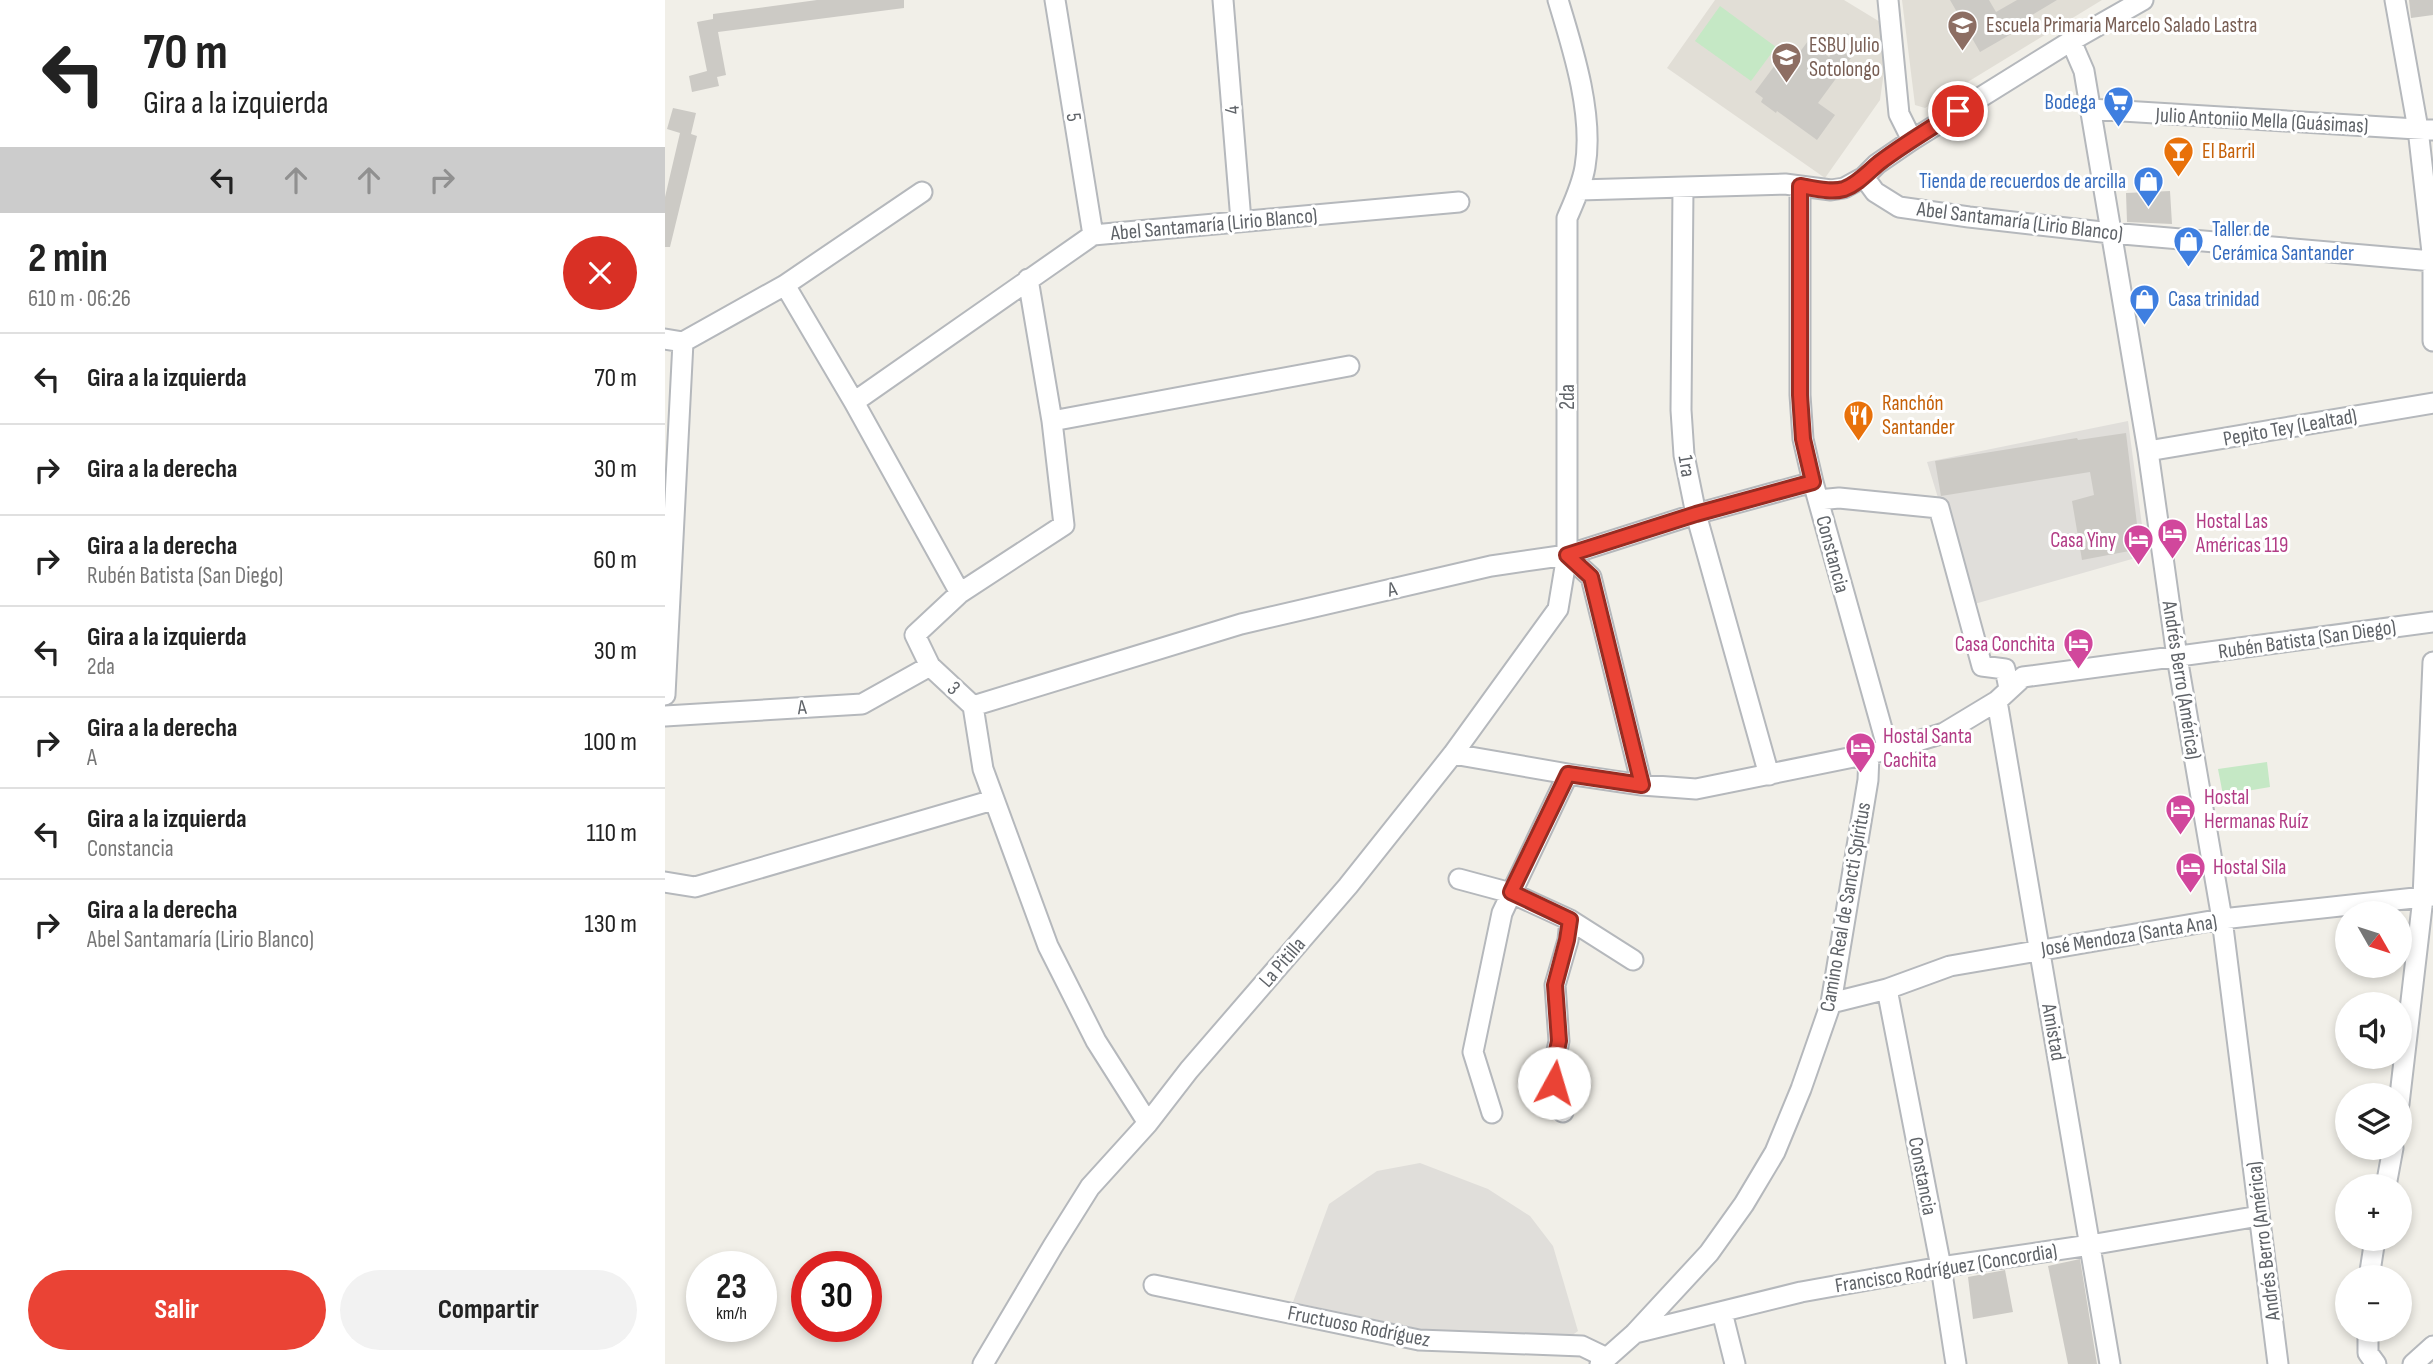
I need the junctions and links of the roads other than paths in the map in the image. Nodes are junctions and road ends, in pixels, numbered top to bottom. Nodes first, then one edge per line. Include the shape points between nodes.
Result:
1 (1055, 0) edge
2 (1223, 0) edge
3 (1558, 0) edge
4 (1888, 0) edge
5 (2143, 0) edge
6 (2395, 0) edge
7 (2071, 41) junction
8 (2090, 109) junction
9 (2426, 130) edge
10 (1912, 140) junction
11 (1864, 177) junction
12 (1800, 186) junction
13 (1683, 188) junction
14 (1579, 190) junction
15 (922, 192) dead end
16 (1459, 202) dead end
17 (1241, 221) junction
18 (2111, 233) junction
19 (1093, 235) junction
20 (2433, 261) edge
21 (1028, 279) junction
22 (785, 285) junction
23 (674, 340) edge
24 (2433, 341) edge
25 (1349, 366) dead end
26 (854, 402) junction
27 (2433, 403) edge
28 (1052, 421) junction
29 (2148, 451) junction
30 (1815, 491) junction
31 (1696, 514) junction
32 (1567, 555) junction
33 (960, 593) junction
34 (2433, 622) edge
35 (2177, 657) junction
36 (2433, 662) edge
37 (930, 666) junction
38 (2003, 694) junction
39 (665, 695) edge
40 (973, 706) junction
41 (665, 716) edge
42 (1878, 752) junction
43 (1453, 754) junction
44 (1568, 774) junction
45 (1769, 775) junction
46 (1642, 785) junction
47 (993, 800) junction
48 (1459, 879) dead end
49 (665, 882) edge
50 (1511, 892) junction
51 (2428, 897) edge
52 (2222, 919) junction
53 (1570, 920) junction
54 (2040, 950) junction
55 (1633, 960) dead end
56 (1887, 989) junction
57 (1831, 1003) junction
58 (2402, 1083) edge
59 (1563, 1112) dead end
60 (1492, 1113) dead end
61 (1148, 1123) junction
62 (2259, 1216) junction
63 (2090, 1245) junction
64 (1941, 1267) junction
65 (1154, 1285) dead end
66 (1722, 1312) junction
67 (1635, 1333) junction
68 (2368, 1342) edge
69 (2433, 1346) edge
70 (1603, 1361) edge
71 (983, 1364) edge
72 (1735, 1364) edge
73 (1956, 1364) edge
74 (2110, 1364) edge
75 (2278, 1364) edge
76 (2376, 1364) edge
77 (2413, 1364) edge

1 - 19 street, 5
2 - 17 street, 4
3 - 14 street, 2da via 1586,121 1585,166
4 - 10 street via 1899,114
5 - 7 street
6 - 9 street
7 - 8 street, Andrés Berro (América) via 2084,71
7 - 10 street
8 - 9 street, Julio Antoniio Mella (Guásimas)
8 - 18 street, Andrés Berro (América)
9 - 20 street
10 - 11 street
11 - 12 street via 1831,190
11 - 18 street, Abel Santamaría (Lirio Blanco) via 1875,192 1899,206
12 - 13 street
12 - 30 street, Constancia via 1800,395 1803,439
13 - 14 street
13 - 31 street, 1ra via 1682,410 1684,454
14 - 32 street, 2da via 1567,218
15 - 22 street
16 - 17 street, Abel Santamaría (Lirio Blanco)
17 - 19 street, Abel Santamaría (Lirio Blanco)
18 - 20 street, Abel Santamaría (Lirio Blanco)
18 - 29 street, Andrés Berro (América)
19 - 21 street, Abel Santamaría (Lirio Blanco)
20 - 24 street
21 - 26 street, Abel Santamaría (Lirio Blanco)
21 - 28 street
22 - 23 street
22 - 26 street
23 - 39 street
25 - 28 street
26 - 33 street
27 - 29 street, Pepito Tey (Lealtad)
28 - 33 street via 1064,526
29 - 35 street, Andrés Berro (América)
30 - 31 street, A
30 - 38 street via 1839,498 1939,508 1982,666 2005,670
30 - 42 street, Constancia
31 - 32 street, A
31 - 45 street, 1ra
32 - 40 street, A via 1491,566 1241,624
32 - 43 street, La Pitilla via 1558,609
32 - 46 street via 1591,577
33 - 37 street, 3 via 915,635
34 - 35 street, Rubén Batista (San Diego)
35 - 38 street, Rubén Batista (San Diego) via 2023,677
35 - 52 street, Andrés Berro (América)
36 - 51 street
37 - 40 street, 3
37 - 41 street, A via 862,704
38 - 42 street, Rubén Batista (San Diego) via 1944,733
38 - 54 street, Amistad
40 - 47 street, 3
42 - 45 street, Rubén Batista (San Diego)
42 - 57 street, Camino Real de Sancti Spíritus via 1867,780
43 - 44 street, Rubén Batista (San Diego)
43 - 61 street, La Pitilla
44 - 46 street, Rubén Batista (San Diego)
44 - 50 street
45 - 46 street, Rubén Batista (San Diego) via 1696,789
47 - 49 street via 695,887
47 - 61 street, 3 via 1048,946 1096,1041
48 - 50 street
50 - 53 street
50 - 60 street via 1502,913 1473,1052
51 - 52 street, José Mendoza (Santa Ana)
51 - 58 street
52 - 54 street, José Mendoza (Santa Ana)
52 - 62 street, Andrés Berro (América)
53 - 55 street
53 - 59 street via 1555,985 1559,1041 1554,1083
54 - 56 street, José Mendoza (Santa Ana) via 1950,966
54 - 63 street, Amistad
56 - 57 street, José Mendoza (Santa Ana)
56 - 64 street, Constancia
57 - 67 street, Camino Real de Sancti Spíritus via 1769,1162 1709,1253
61 - 71 street, La Pitilla via 1090,1187
62 - 63 street, Francisco Rodríguez (Concordia)
62 - 75 street, Andrés Berro (América)
63 - 64 street, Francisco Rodríguez (Concordia)
63 - 74 street, Amistad
64 - 66 street, Francisco Rodríguez (Concordia) via 1801,1292
64 - 73 street, Constancia
65 - 70 street, Fructuoso Rodríguez via 1419,1340 1582,1346
66 - 67 street, Francisco Rodríguez (Concordia)
66 - 72 street
67 - 70 street, Camino Real de Sancti Spíritus
68 - 76 street via 2368,1353
69 - 77 street

